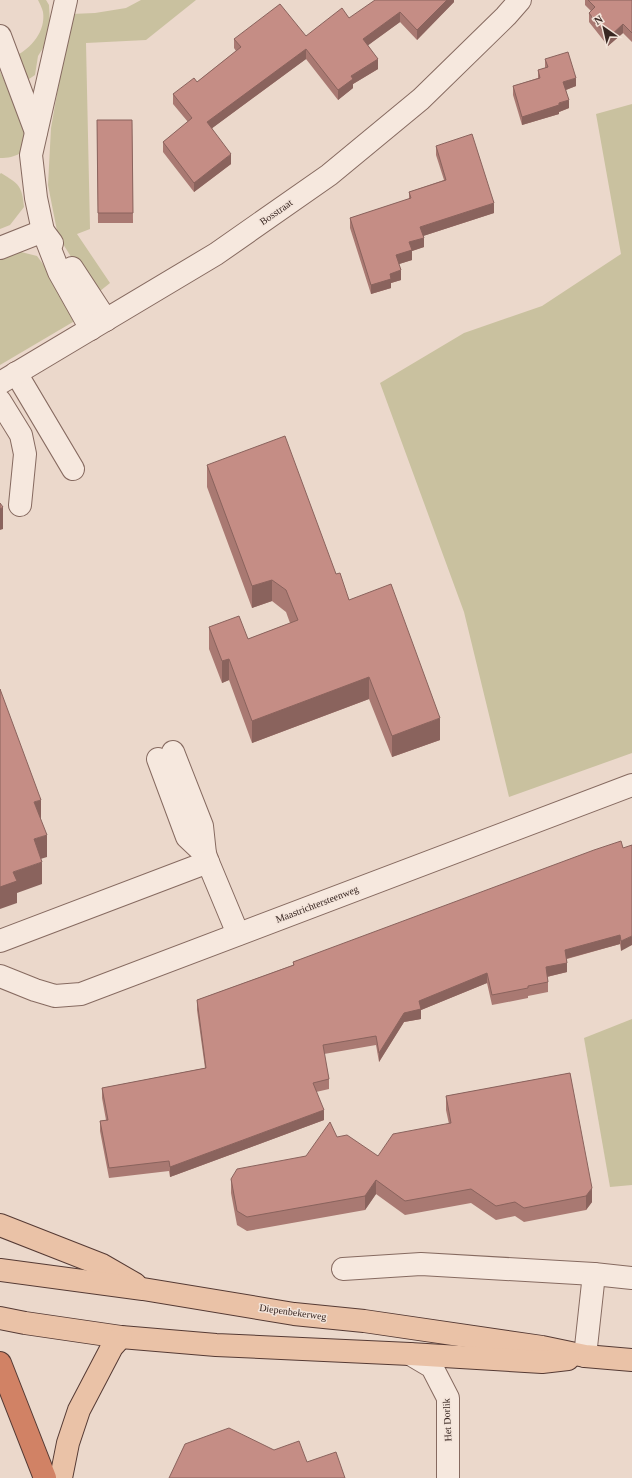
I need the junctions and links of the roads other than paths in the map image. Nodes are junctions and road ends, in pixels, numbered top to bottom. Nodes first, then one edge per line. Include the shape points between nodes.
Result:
1 (66, 0) edge
2 (520, 0) edge
3 (0, 36) edge
4 (36, 132) junction
5 (43, 231) junction
6 (0, 248) edge
7 (98, 325) junction
8 (8, 378) edge
9 (0, 401) edge
10 (73, 469) dead end
11 (20, 505) dead end
12 (166, 755) dead end
13 (632, 785) edge
14 (206, 858) junction
15 (238, 934) junction
16 (0, 941) edge
17 (0, 976) edge
18 (0, 1225) edge
19 (343, 1269) dead end
20 (0, 1270) edge
21 (594, 1274) junction
22 (632, 1278) edge
23 (143, 1289) junction
24 (0, 1318) edge
25 (121, 1337) junction
26 (410, 1354) junction
27 (585, 1356) junction
28 (632, 1360) edge
29 (0, 1363) edge
30 (44, 1478) edge
31 (61, 1478) edge
32 (448, 1478) edge

1 - 4 street
2 - 7 street, Bosstraat via 421,99 329,175 216,254
3 - 4 street
4 - 5 street via 31,155
5 - 6 street
5 - 7 street via 59,272
7 - 8 street, Bosstraat
8 - 10 street
9 - 11 street via 21,435 25,454
12 - 14 street via 202,826
13 - 15 street, Maastrichtersteenweg
14 - 15 street
14 - 16 street
15 - 17 street, Maastrichtersteenweg via 80,994 56,996
18 - 23 main road via 102,1265
19 - 21 street via 421,1264
20 - 23 main road, Diepenbekerweg
21 - 22 street
21 - 27 street
23 - 27 main road, Diepenbekerweg via 294,1314 364,1321 542,1346
24 - 25 main road, Diepenbekerweg
25 - 26 main road, Diepenbekerweg via 230,1346
25 - 31 main road via 112,1347 79,1410 68,1443
26 - 27 main road, Diepenbekerweg via 542,1362
26 - 32 street, Het Dorlik via 432,1367 448,1398
27 - 28 main road, Diepenbekerweg
29 - 30 highway

